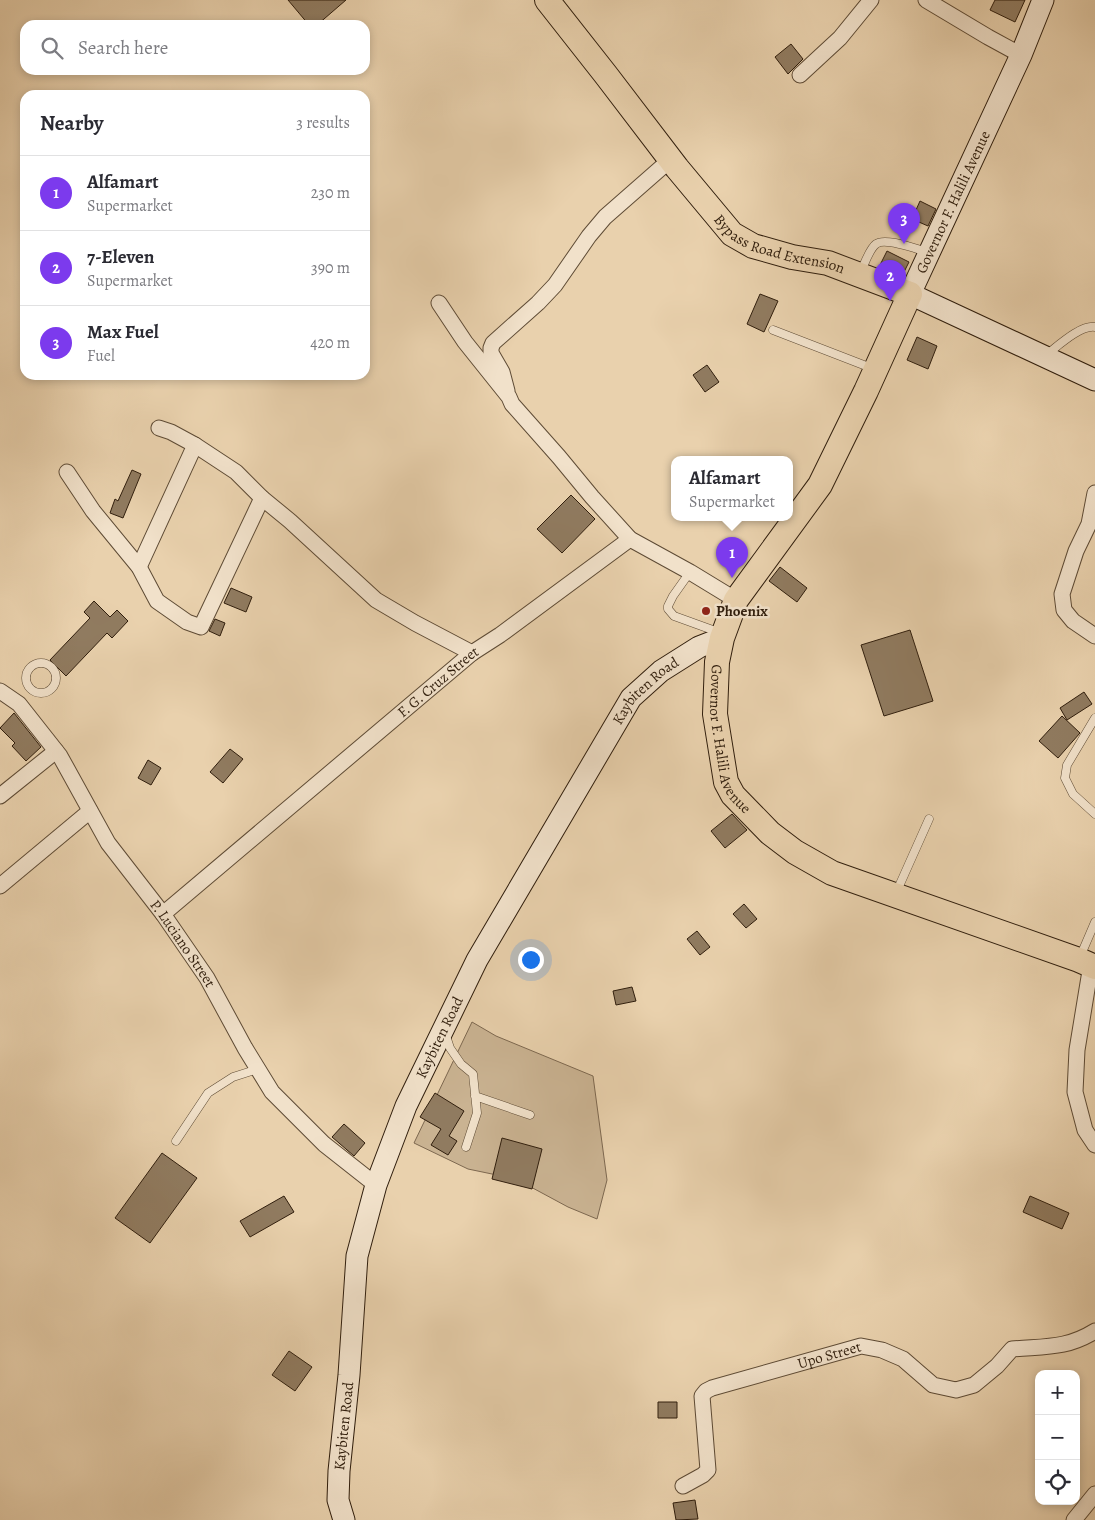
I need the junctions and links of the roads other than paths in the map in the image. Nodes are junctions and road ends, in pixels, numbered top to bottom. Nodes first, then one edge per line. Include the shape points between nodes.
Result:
1 (547, 0) edge
2 (871, 0) edge
3 (926, 0) edge
4 (1043, 0) edge
5 (1022, 55) junction
6 (800, 75) dead end
7 (670, 160) junction
8 (929, 253) junction
9 (860, 275) junction
10 (910, 294) junction
11 (439, 304) dead end
12 (1095, 327) edge
13 (773, 330) dead end
14 (1043, 356) junction
15 (875, 370) junction
16 (1095, 380) edge
17 (508, 397) junction
18 (159, 428) dead end
19 (194, 445) junction
20 (66, 472) dead end
21 (1095, 493) edge
22 (262, 498) junction
23 (630, 540) junction
24 (139, 568) junction
25 (690, 572) junction
26 (736, 600) junction
27 (723, 636) junction
28 (1095, 636) edge
29 (472, 652) junction
30 (0, 691) edge
31 (25, 697) junction
32 (1095, 718) edge
33 (56, 751) junction
34 (0, 796) edge
35 (90, 811) junction
36 (1095, 814) edge
37 (929, 819) dead end
38 (0, 886) edge
39 (895, 895) junction
40 (163, 914) junction
41 (1095, 922) edge
42 (1088, 964) edge
43 (443, 1029) junction
44 (258, 1069) junction
45 (475, 1096) junction
46 (530, 1115) dead end
47 (176, 1141) dead end
48 (1095, 1145) edge
49 (466, 1147) dead end
50 (376, 1185) junction
51 (1095, 1331) edge
52 (683, 1486) dead end
53 (1095, 1494) edge
54 (344, 1520) edge
55 (1074, 1520) edge

1 - 7 main road, Bypass Road Extension
2 - 6 street via 840,38
3 - 5 street
4 - 5 street, Governor F. Halili Avenue
5 - 8 street, Governor F. Halili Avenue
7 - 9 main road, Bypass Road Extension via 732,234 753,246 828,263
7 - 17 street via 601,221 555,286 493,343 491,353 502,372
8 - 9 lane via 880,242 873,246
8 - 10 street, Governor F. Halili Avenue
9 - 10 main road, Bypass Road Extension
10 - 14 street, Bypass Road Extension
10 - 15 main road, Governor F. Halili Avenue
11 - 17 street
12 - 14 lane via 1090,326 1071,335
13 - 15 lane
14 - 16 street, Bypass Road Extension
15 - 26 main road, Governor F. Halili Avenue via 820,485
17 - 23 street
18 - 19 street
19 - 22 street via 236,472
19 - 24 street
20 - 24 street
21 - 28 street via 1090,524 1076,551 1062,594 1068,616
22 - 24 street via 201,627 187,622 157,600
22 - 29 street via 376,600
23 - 25 street
23 - 29 street, F. G. Cruz Street
25 - 26 street
25 - 27 lane via 668,609 674,616
26 - 27 main road, Governor F. Halili Avenue
27 - 39 main road, Governor F. Halili Avenue via 717,662 715,714 726,782 733,795 770,833 795,852 832,873
27 - 43 street, Kaybiten Road via 660,671 631,698 477,960
29 - 40 street, F. G. Cruz Street
30 - 31 street, P. Luciano Street
31 - 31 lane via 51,690 56,681 54,670 46,664 36,664 28,670
31 - 33 street, P. Luciano Street
32 - 36 lane via 1067,765 1065,778 1073,794
33 - 34 street
33 - 35 street, P. Luciano Street
35 - 38 street
35 - 40 street, P. Luciano Street via 108,844
37 - 39 lane
39 - 42 main road, Governor F. Halili Avenue
40 - 44 street, P. Luciano Street via 207,978
41 - 42 lane
42 - 48 street via 1075,1092 1085,1130
43 - 45 lane via 450,1048 473,1074
43 - 50 street, Kaybiten Road via 406,1106
44 - 47 lane via 233,1077 208,1093
44 - 50 street, P. Luciano Street via 272,1092 324,1144
45 - 46 lane
45 - 49 lane via 477,1113
50 - 54 street, Kaybiten Road via 357,1256 338,1472 338,1500
51 - 52 street, Upo Street via 1080,1340 1057,1346 1012,1349 974,1385 956,1390 932,1385 903,1359 861,1346 712,1388 702,1396 708,1470
53 - 55 street

